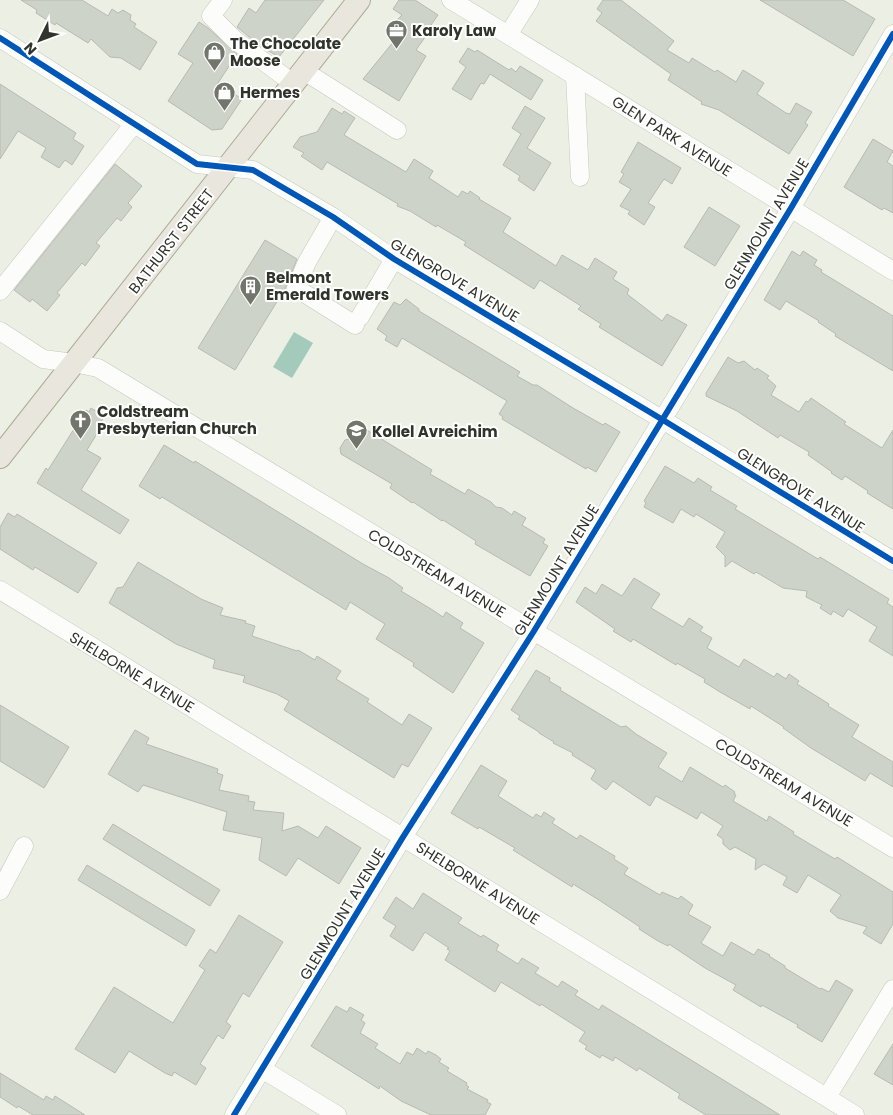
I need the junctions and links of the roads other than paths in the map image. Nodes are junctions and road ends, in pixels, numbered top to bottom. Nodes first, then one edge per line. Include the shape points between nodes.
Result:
1 (223, 0) edge
2 (359, 0) edge
3 (451, 0) edge
4 (530, 0) edge
5 (893, 34) edge
6 (508, 35) junction
7 (0, 38) edge
8 (575, 76) junction
9 (299, 77) junction
10 (134, 124) junction
11 (397, 130) dead end
12 (228, 168) junction
13 (580, 176) dead end
14 (790, 208) junction
15 (333, 217) junction
16 (394, 259) junction
17 (893, 271) edge
18 (0, 291) edge
19 (0, 332) edge
20 (74, 363) junction
21 (663, 420) junction
22 (0, 457) edge
23 (893, 562) edge
24 (0, 590) edge
25 (534, 631) junction
26 (403, 837) junction
27 (24, 846) dead end
28 (893, 848) edge
29 (0, 891) edge
30 (893, 989) edge
31 (262, 1069) junction
32 (827, 1097) junction
33 (234, 1115) edge
34 (337, 1115) edge
35 (855, 1115) edge

1 - 9 street via 211,16 236,40
2 - 9 main road, BATHURST STREET
3 - 6 street, GLEN PARK AVENUE
4 - 6 street
5 - 14 street, GLENMOUNT AVENUE
6 - 8 street, GLEN PARK AVENUE
7 - 10 street, GLENGROVE AVENUE
8 - 13 street
8 - 14 street, GLEN PARK AVENUE
9 - 11 street
9 - 12 main road, BATHURST STREET
10 - 12 street, GLENGROVE AVENUE via 197,164
10 - 18 street
12 - 15 street, GLENGROVE AVENUE via 253,170
12 - 20 main road, BATHURST STREET
14 - 17 street, GLEN PARK AVENUE
14 - 21 street, GLENMOUNT AVENUE
15 - 16 street, GLENGROVE AVENUE
15 - 16 street via 296,288 357,321
16 - 21 street, GLENGROVE AVENUE
19 - 20 street, COLDSTREAM AVENUE via 43,359
20 - 22 main road, BATHURST STREET
20 - 25 street, COLDSTREAM AVENUE via 98,368
21 - 23 street, GLENGROVE AVENUE
21 - 25 street, GLENMOUNT AVENUE
24 - 26 street, SHELBORNE AVENUE
25 - 26 street, GLENMOUNT AVENUE
25 - 28 street, COLDSTREAM AVENUE
26 - 31 street, GLENMOUNT AVENUE
26 - 32 street, SHELBORNE AVENUE
27 - 29 street
30 - 32 street
31 - 33 street, GLENMOUNT AVENUE
31 - 34 street
32 - 35 street, SHELBORNE AVENUE

